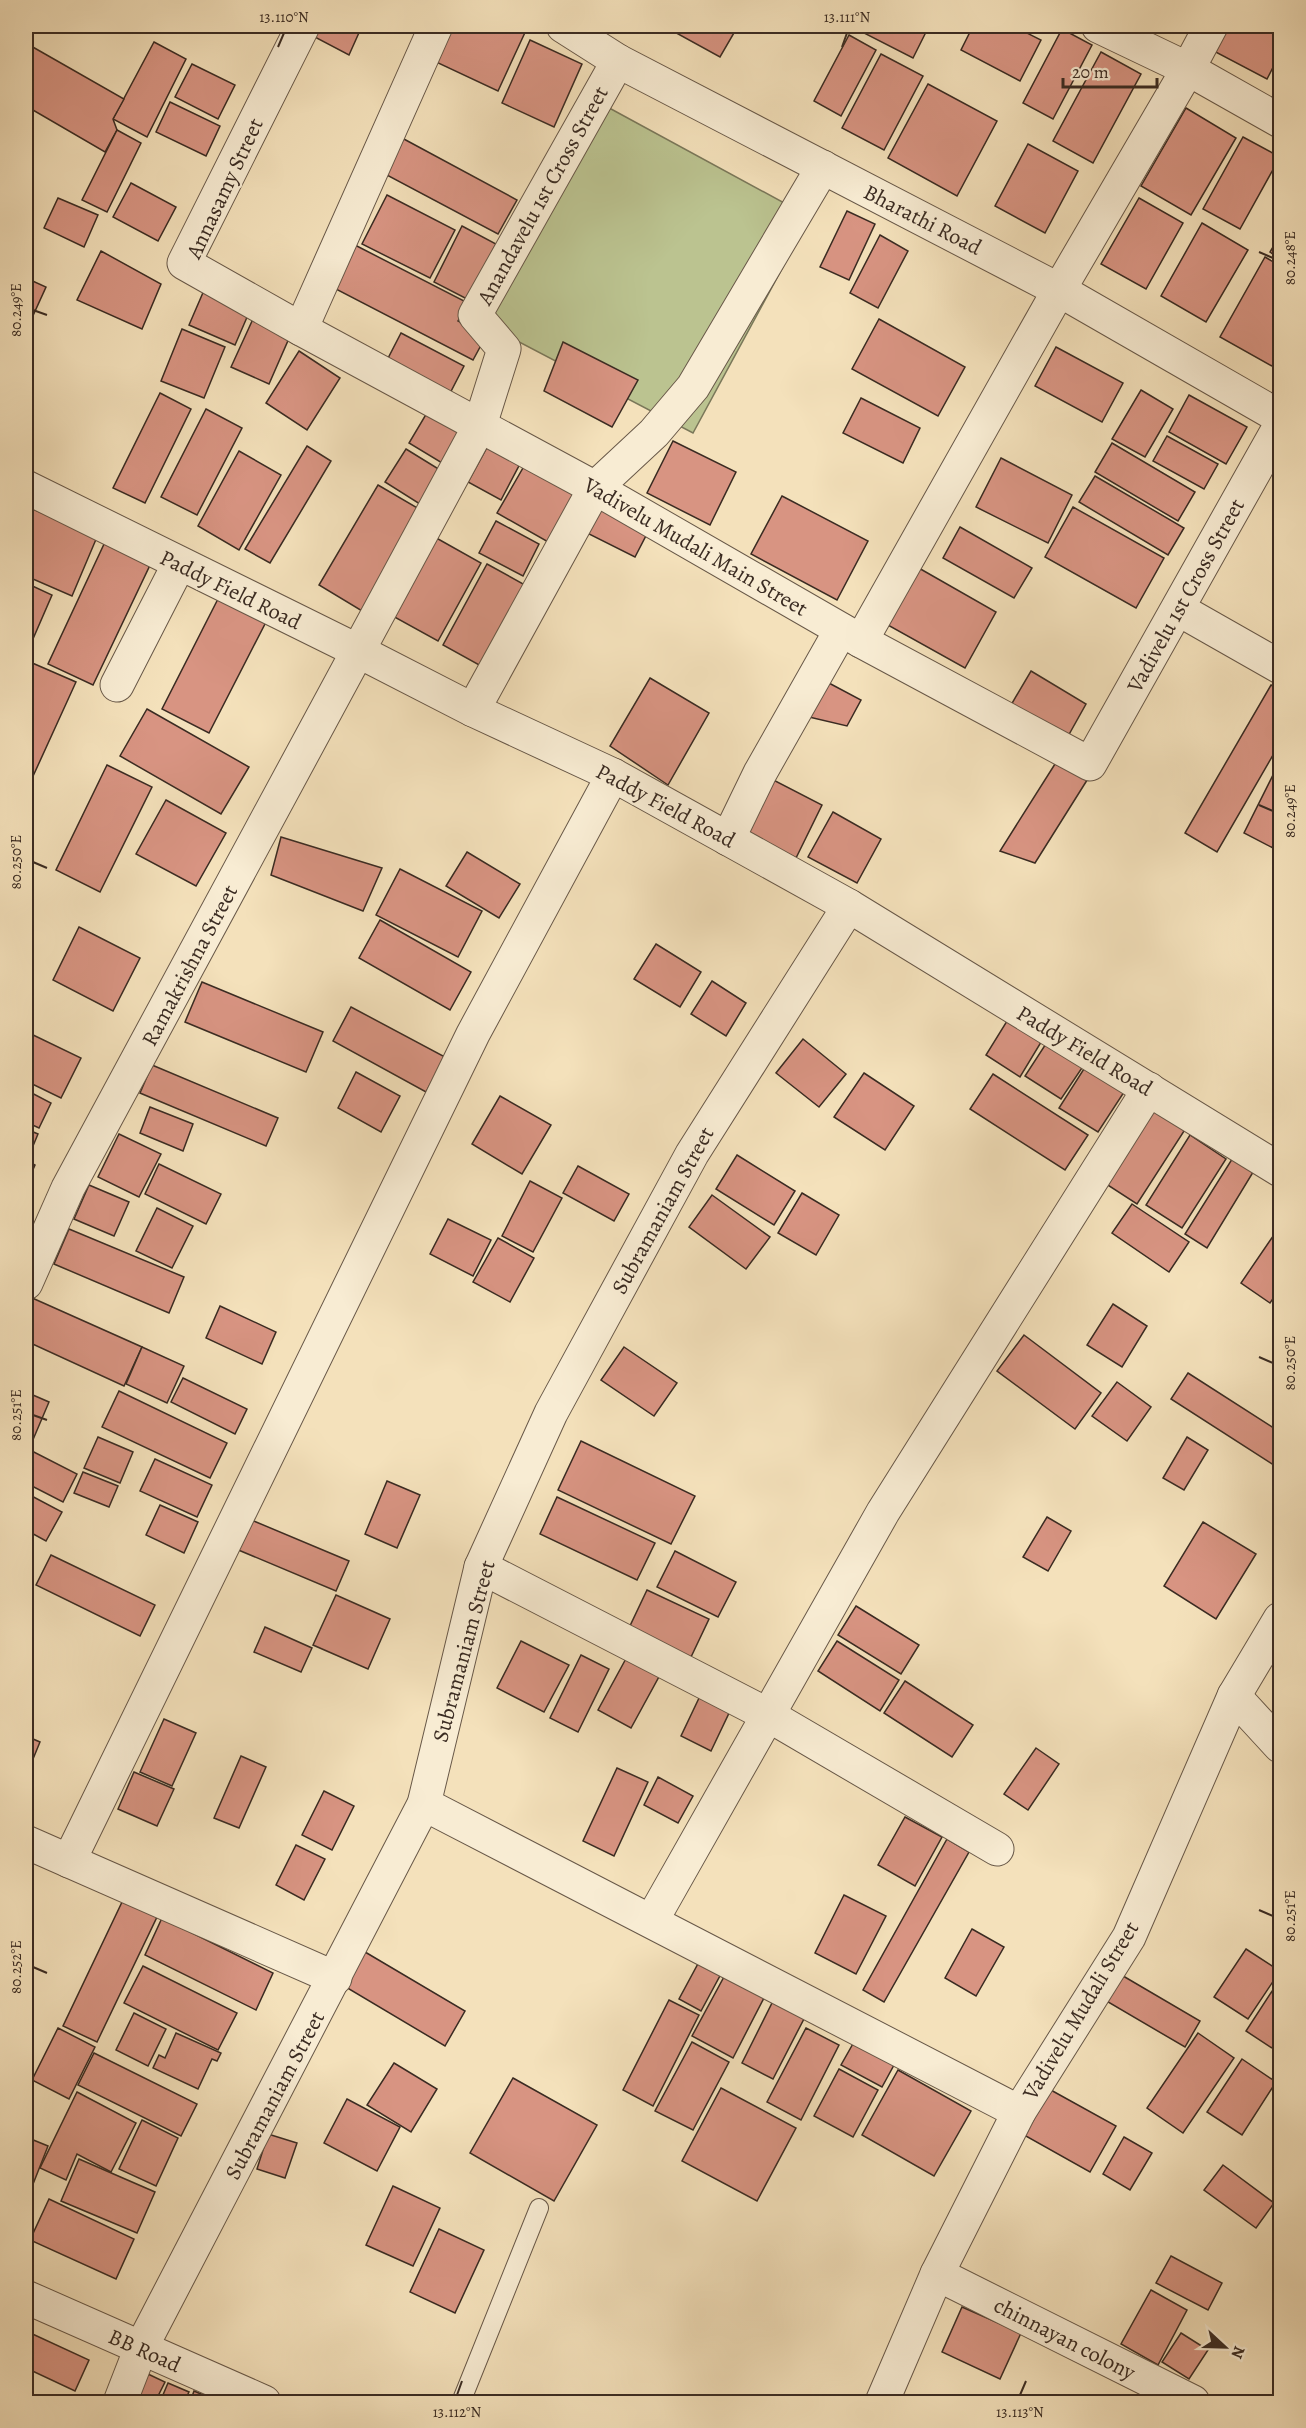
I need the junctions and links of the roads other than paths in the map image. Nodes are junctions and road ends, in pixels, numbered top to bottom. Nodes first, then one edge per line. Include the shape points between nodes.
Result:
1 (303, 26) edge
2 (436, 26) edge
3 (1098, 26) edge
4 (1211, 26) edge
5 (572, 27) edge
6 (618, 61) junction
7 (1188, 69) junction
8 (1281, 121) edge
9 (823, 167) junction
10 (1059, 290) junction
11 (301, 329) junction
12 (1281, 417) edge
13 (480, 425) junction
14 (1281, 426) edge
15 (26, 487) edge
16 (595, 488) junction
17 (178, 564) junction
18 (1178, 609) junction
19 (851, 635) junction
20 (360, 651) junction
21 (1281, 667) edge
22 (117, 685) dead end
23 (473, 711) junction
24 (1090, 764) joint
25 (612, 775) junction
26 (728, 838) junction
27 (849, 906) junction
28 (1149, 1089) junction
29 (1281, 1170) edge
30 (26, 1282) edge
31 (481, 1567) junction
32 (1281, 1619) edge
33 (1234, 1695) junction
34 (768, 1715) junction
35 (1281, 1746) edge
36 (424, 1804) junction
37 (26, 1842) edge
38 (998, 1849) dead end
39 (69, 1861) junction
40 (652, 1920) junction
41 (335, 1978) junction
42 (1018, 2112) junction
43 (539, 2208) dead end
44 (937, 2274) junction
45 (26, 2297) edge
46 (141, 2348) junction
47 (120, 2403) edge
48 (264, 2403) edge
49 (461, 2403) edge
50 (882, 2403) edge
51 (1193, 2403) edge

1 - 11 street, Annasamy Street via 184,263
2 - 11 street
3 - 7 street
4 - 7 street
5 - 6 street, Bharathi Road
6 - 9 street, Bharathi Road
6 - 13 street, Anandavelu 1st Cross Street via 475,315 504,349
7 - 8 street
7 - 10 street
9 - 10 street, Bharathi Road
9 - 16 street via 693,387 654,433
10 - 12 street, Bharathi Road
10 - 19 street
11 - 13 street, Vadivelu Mudali Main Street
13 - 16 street, Vadivelu Mudali Main Street
13 - 20 street, Ramakrishna Street
14 - 18 street, Vadivelu 1st Cross Street
15 - 17 street, Paddy Field Road
16 - 19 street, Vadivelu Mudali Main Street
16 - 23 street
17 - 20 street, Paddy Field Road
17 - 22 street
18 - 21 street
18 - 24 street, Vadivelu 1st Cross Street
19 - 24 street, Vadivelu Mudali Main Street
19 - 26 street via 760,773
20 - 23 street, Paddy Field Road
20 - 30 street, Ramakrishna Street via 68,1188
23 - 25 street, Paddy Field Road
25 - 26 street, Paddy Field Road
25 - 39 street via 473,1034
26 - 27 street, Paddy Field Road
27 - 28 street, Paddy Field Road
27 - 31 street, Subramaniam Street via 692,1154 551,1413
28 - 29 street, Paddy Field Road
28 - 34 street via 883,1512
31 - 34 street
31 - 36 street, Subramaniam Street
32 - 33 street, Vadivelu Mudali Street
33 - 35 street
33 - 42 street, Vadivelu Mudali Street via 1129,1937
34 - 38 street
34 - 40 street
36 - 40 street
36 - 41 street, Subramaniam Street
37 - 39 street
39 - 41 street
40 - 42 street
41 - 46 street, Subramaniam Street
42 - 44 street, Vadivelu Mudali Street
43 - 49 lane
44 - 50 street, Vadivelu Mudali Street
44 - 51 street, chinnayan colony
45 - 46 street, BB Road
46 - 47 street, Subramaniam Street
46 - 48 street, BB Road

